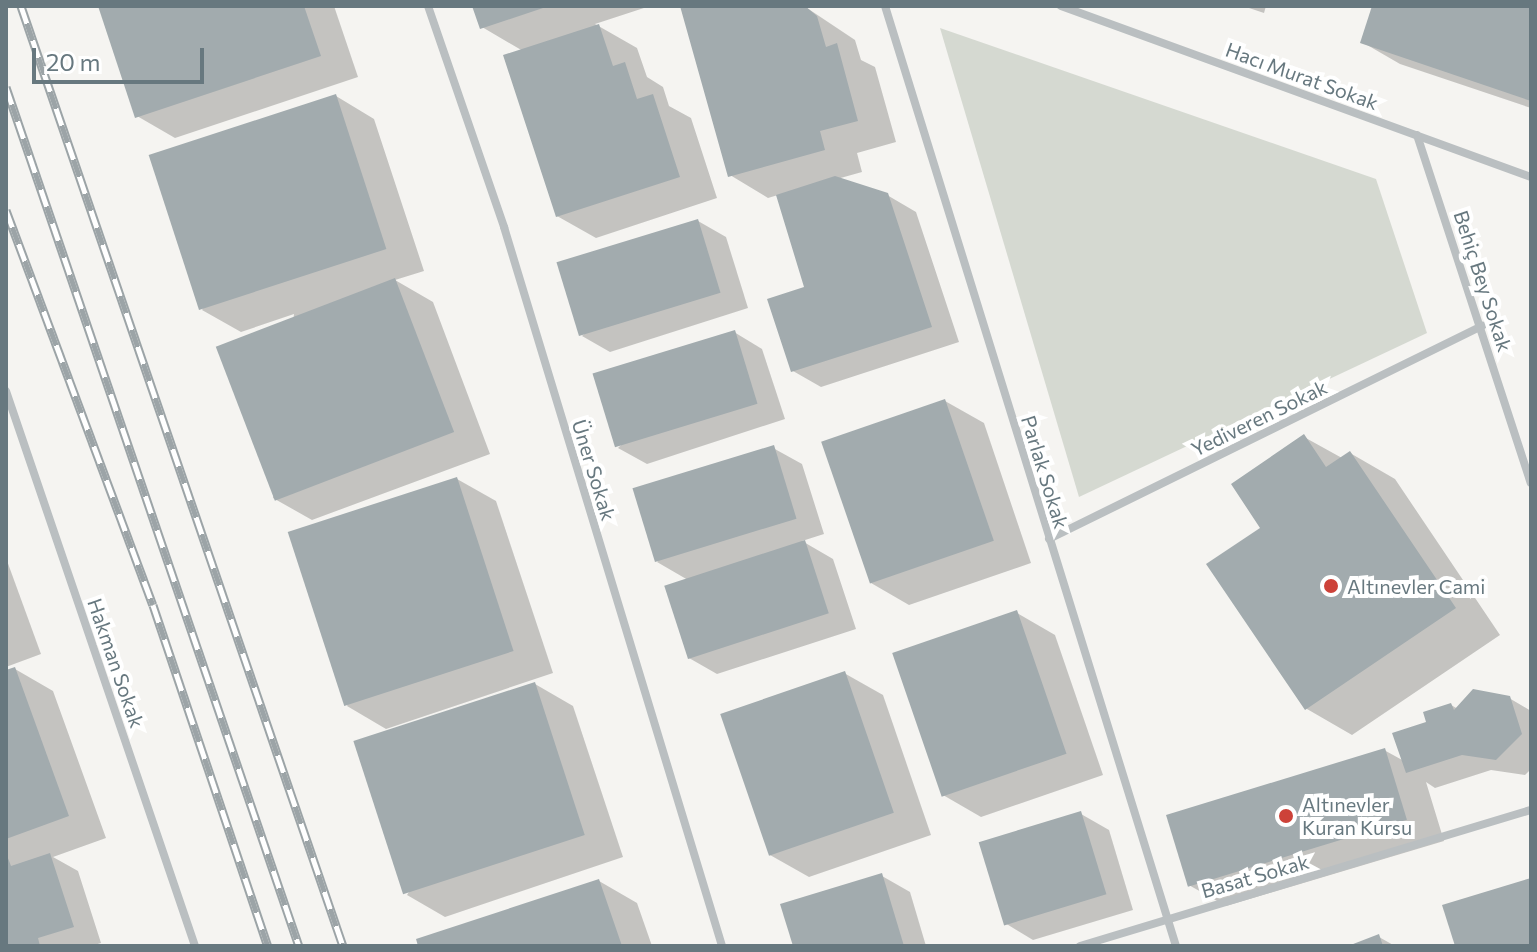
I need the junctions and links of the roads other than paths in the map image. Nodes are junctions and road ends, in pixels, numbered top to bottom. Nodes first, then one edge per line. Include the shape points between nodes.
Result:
1 (428, 6) edge
2 (885, 6) edge
3 (1061, 6) edge
4 (1417, 135) junction
5 (1531, 177) edge
6 (1482, 326) junction
7 (6, 391) edge
8 (1531, 483) edge
9 (1049, 539) junction
10 (1531, 810) edge
11 (1166, 919) junction
12 (195, 946) edge
13 (722, 946) edge
14 (1080, 946) edge
15 (1176, 946) edge

1 - 13 street, Üner Sokak via 504,227
2 - 9 street, Parlak Sokak
3 - 4 street, Hacı Murat Sokak
4 - 5 street, Hacı Murat Sokak
4 - 6 street, Behiç Bey Sokak
6 - 8 street, Behiç Bey Sokak
6 - 9 street, Yediveren Sokak
7 - 12 street, Hakman Sokak
9 - 11 street, Parlak Sokak
10 - 11 street, Basat Sokak
11 - 14 street, Basat Sokak
11 - 15 street, Parlak Sokak

